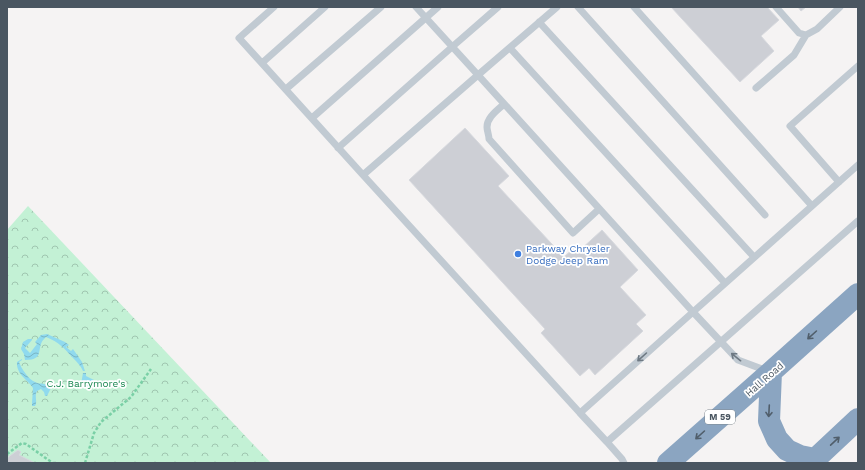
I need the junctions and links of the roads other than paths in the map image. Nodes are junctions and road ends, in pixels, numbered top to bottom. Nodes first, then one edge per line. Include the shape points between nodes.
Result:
1 (274, 7) edge
2 (325, 7) edge
3 (381, 7) edge
4 (416, 7) edge
5 (438, 7) edge
6 (498, 7) edge
7 (557, 7) edge
8 (578, 7) edge
9 (634, 7) edge
10 (776, 7) edge
11 (840, 7) edge
12 (425, 18) junction
13 (539, 22) junction
14 (806, 35) junction
15 (452, 47) junction
16 (510, 48) junction
17 (262, 63) junction
18 (858, 66) edge
19 (478, 75) junction
20 (756, 88) dead end
21 (286, 89) junction
22 (504, 104) junction
23 (312, 118) junction
24 (338, 148) junction
25 (858, 164) edge
26 (363, 175) junction
27 (839, 182) junction
28 (812, 206) junction
29 (600, 209) junction
30 (765, 215) dead end
31 (858, 221) edge
32 (754, 257) junction
33 (726, 283) junction
34 (858, 294) edge
35 (693, 312) junction
36 (721, 342) junction
37 (771, 372) junction
38 (580, 413) junction
39 (858, 419) edge
40 (607, 442) junction
41 (813, 461) edge
42 (624, 463) edge
43 (668, 463) edge

1 - 17 lane via 239,38
2 - 17 lane
3 - 21 lane
4 - 12 lane
5 - 12 lane
6 - 15 lane
7 - 13 lane
8 - 30 lane
9 - 28 lane
10 - 14 lane via 799,33
11 - 14 lane via 817,29
12 - 15 lane
12 - 23 lane
13 - 16 lane
13 - 32 lane
14 - 20 lane via 794,55
15 - 19 lane
15 - 24 lane
16 - 19 lane
16 - 33 lane
17 - 21 lane
18 - 27 lane via 790,126
19 - 22 lane
19 - 26 lane
21 - 23 lane
22 - 29 lane
22 - 29 lane via 488,122 490,139 573,233
23 - 24 lane
24 - 26 lane
25 - 27 lane
26 - 38 lane
27 - 28 lane
28 - 32 lane
29 - 35 lane
31 - 36 lane
32 - 33 lane
33 - 35 lane
34 -> 37 highway, Hall Road / M 59
35 - 36 lane
35 -> 38 lane
37 -> 36 lane via 738,360
36 - 40 lane
37 -> 41 highway via 769,421 777,439 787,450
37 -> 43 highway, Hall Road / M 59
38 - 40 lane
41 -> 39 highway
40 - 42 lane

